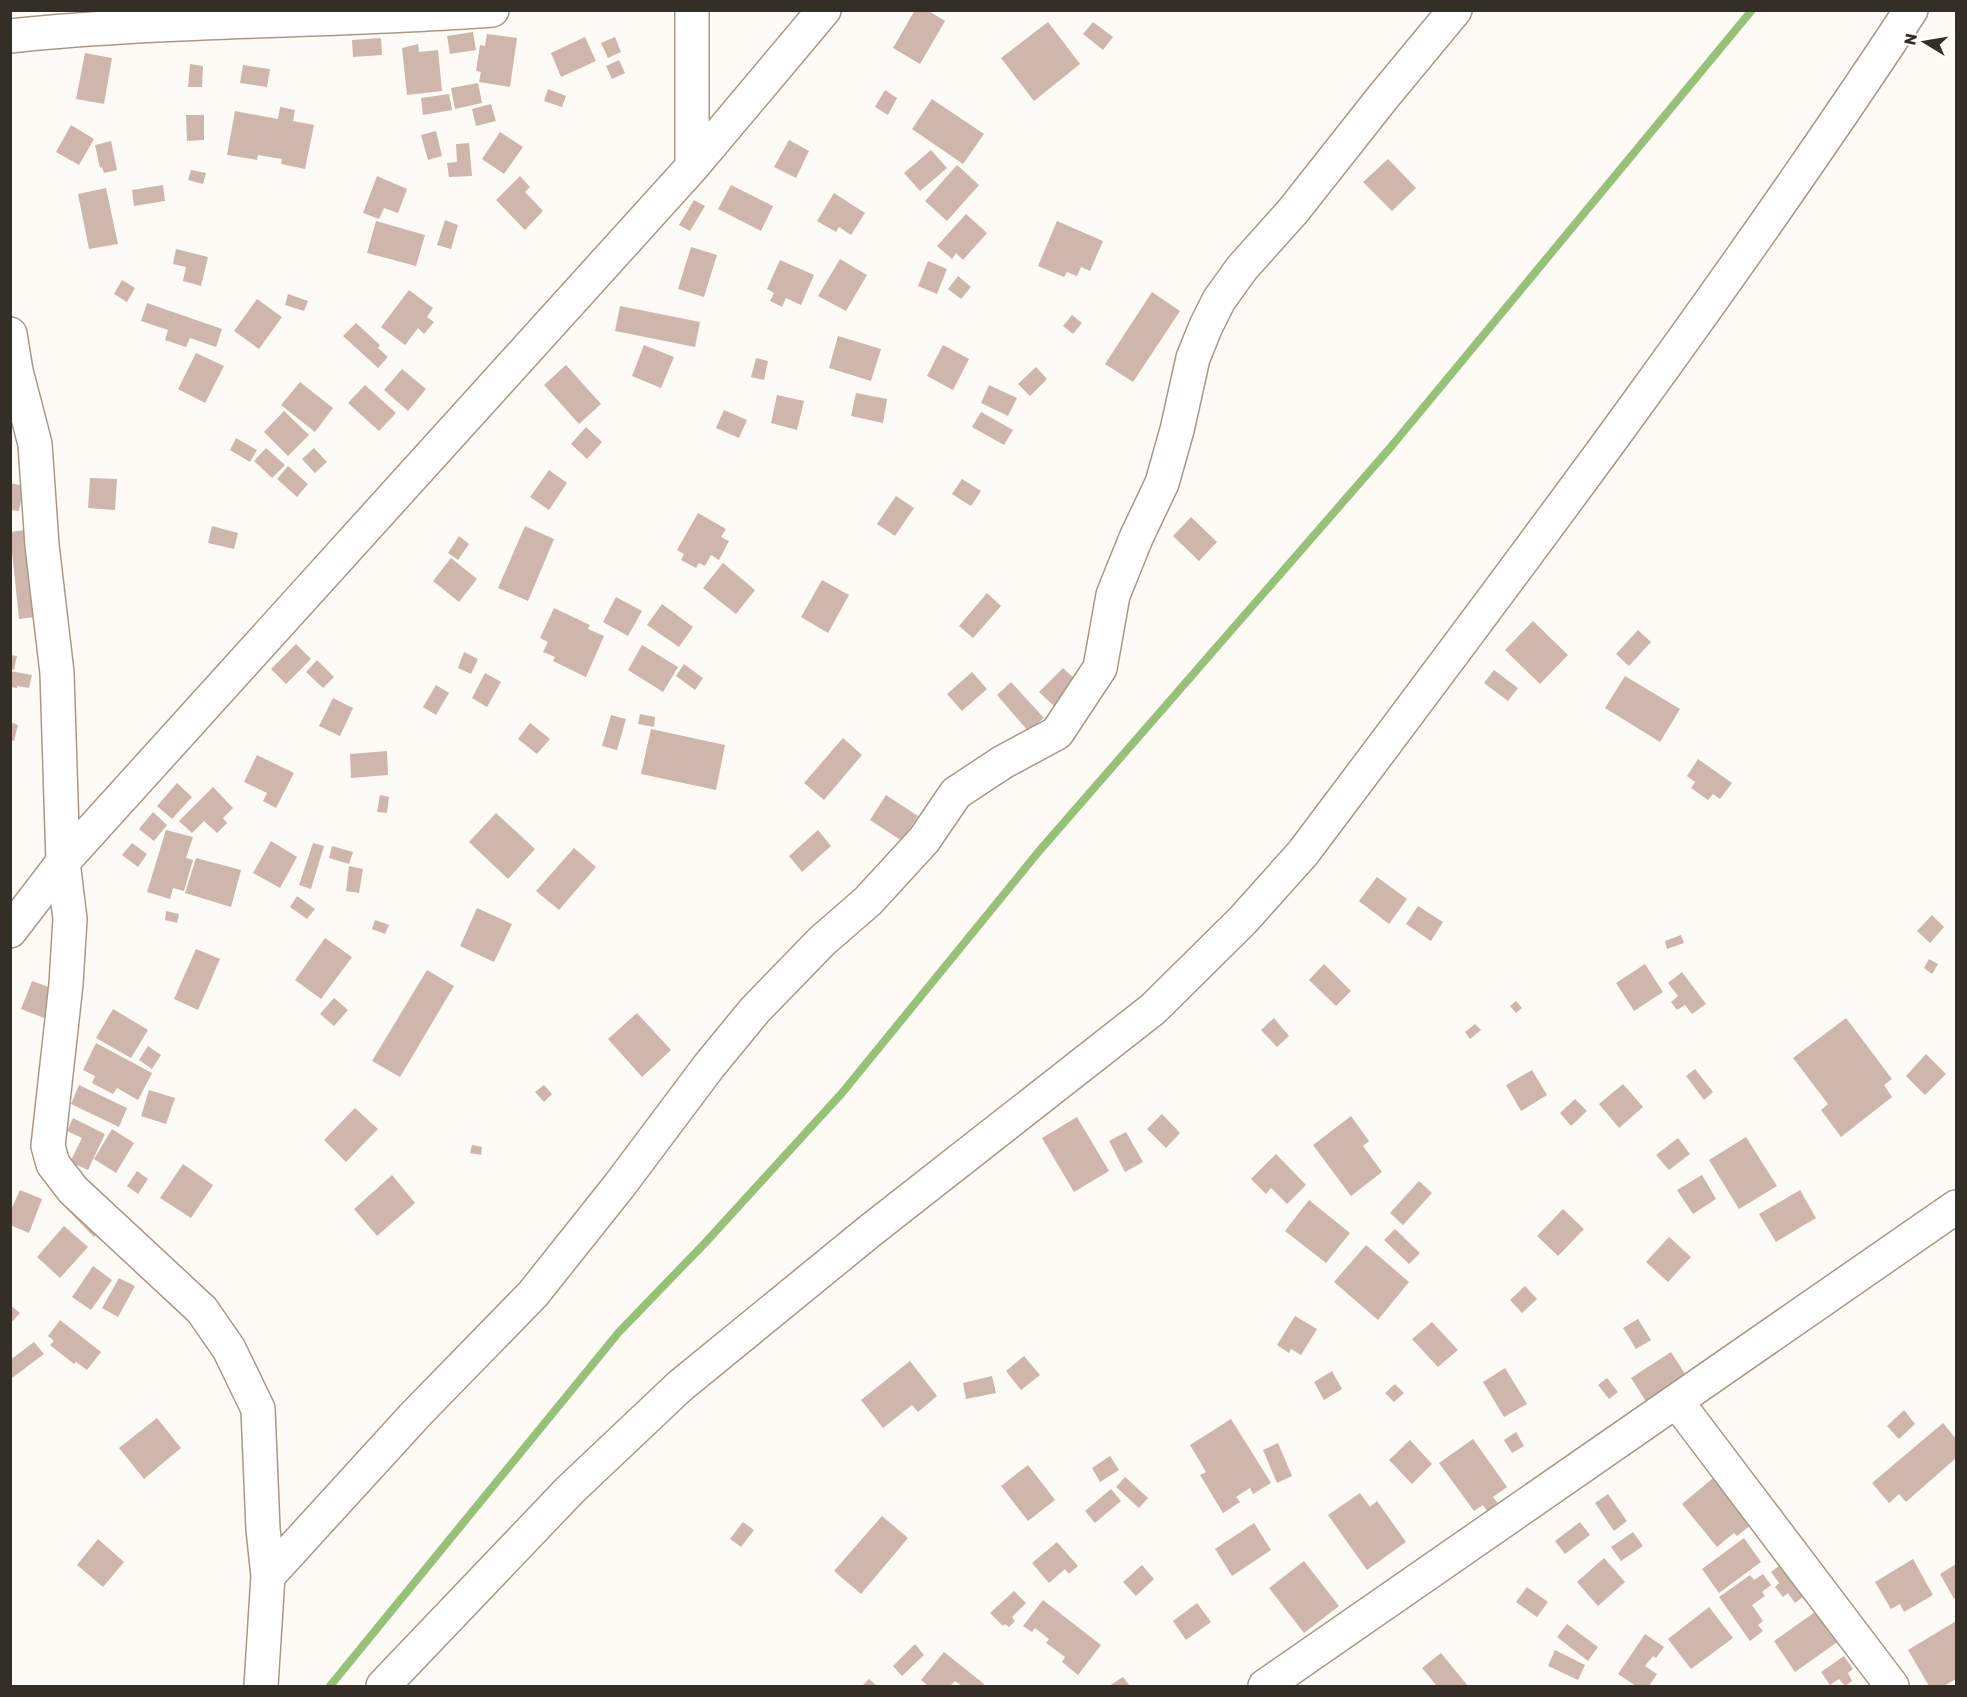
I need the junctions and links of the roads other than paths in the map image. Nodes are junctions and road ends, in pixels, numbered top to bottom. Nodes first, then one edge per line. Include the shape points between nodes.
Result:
1 (492, 10) edge
2 (692, 10) edge
3 (824, 10) edge
4 (1455, 10) edge
5 (1911, 10) edge
6 (93, 20) edge
7 (10, 36) edge
8 (692, 167) junction
9 (10, 334) edge
10 (13, 373) edge
11 (63, 862) junction
12 (10, 931) edge
13 (1956, 1207) edge
14 (1677, 1402) junction
15 (268, 1576) junction
16 (261, 1686) edge
17 (383, 1686) edge
18 (1265, 1686) edge
19 (1892, 1686) edge

1 - 6 street via 430,15
2 - 8 street
3 - 8 street
4 - 15 street via 1219,300 1193,358 1162,483 1113,595 1100,668 1057,733 956,793 924,840 868,901 822,941 755,1010 533,1294 416,1414
5 - 17 street via 1649,389 1303,853 1243,920 1153,1009 680,1386 570,1490
6 - 7 street
8 - 11 street
9 - 10 street
10 - 11 street via 35,444 57,673
11 - 12 street
11 - 15 street via 70,920 48,1146 53,1164 73,1190 202,1310 229,1349 258,1410
13 - 14 street
14 - 18 street
14 - 19 street
15 - 16 street

